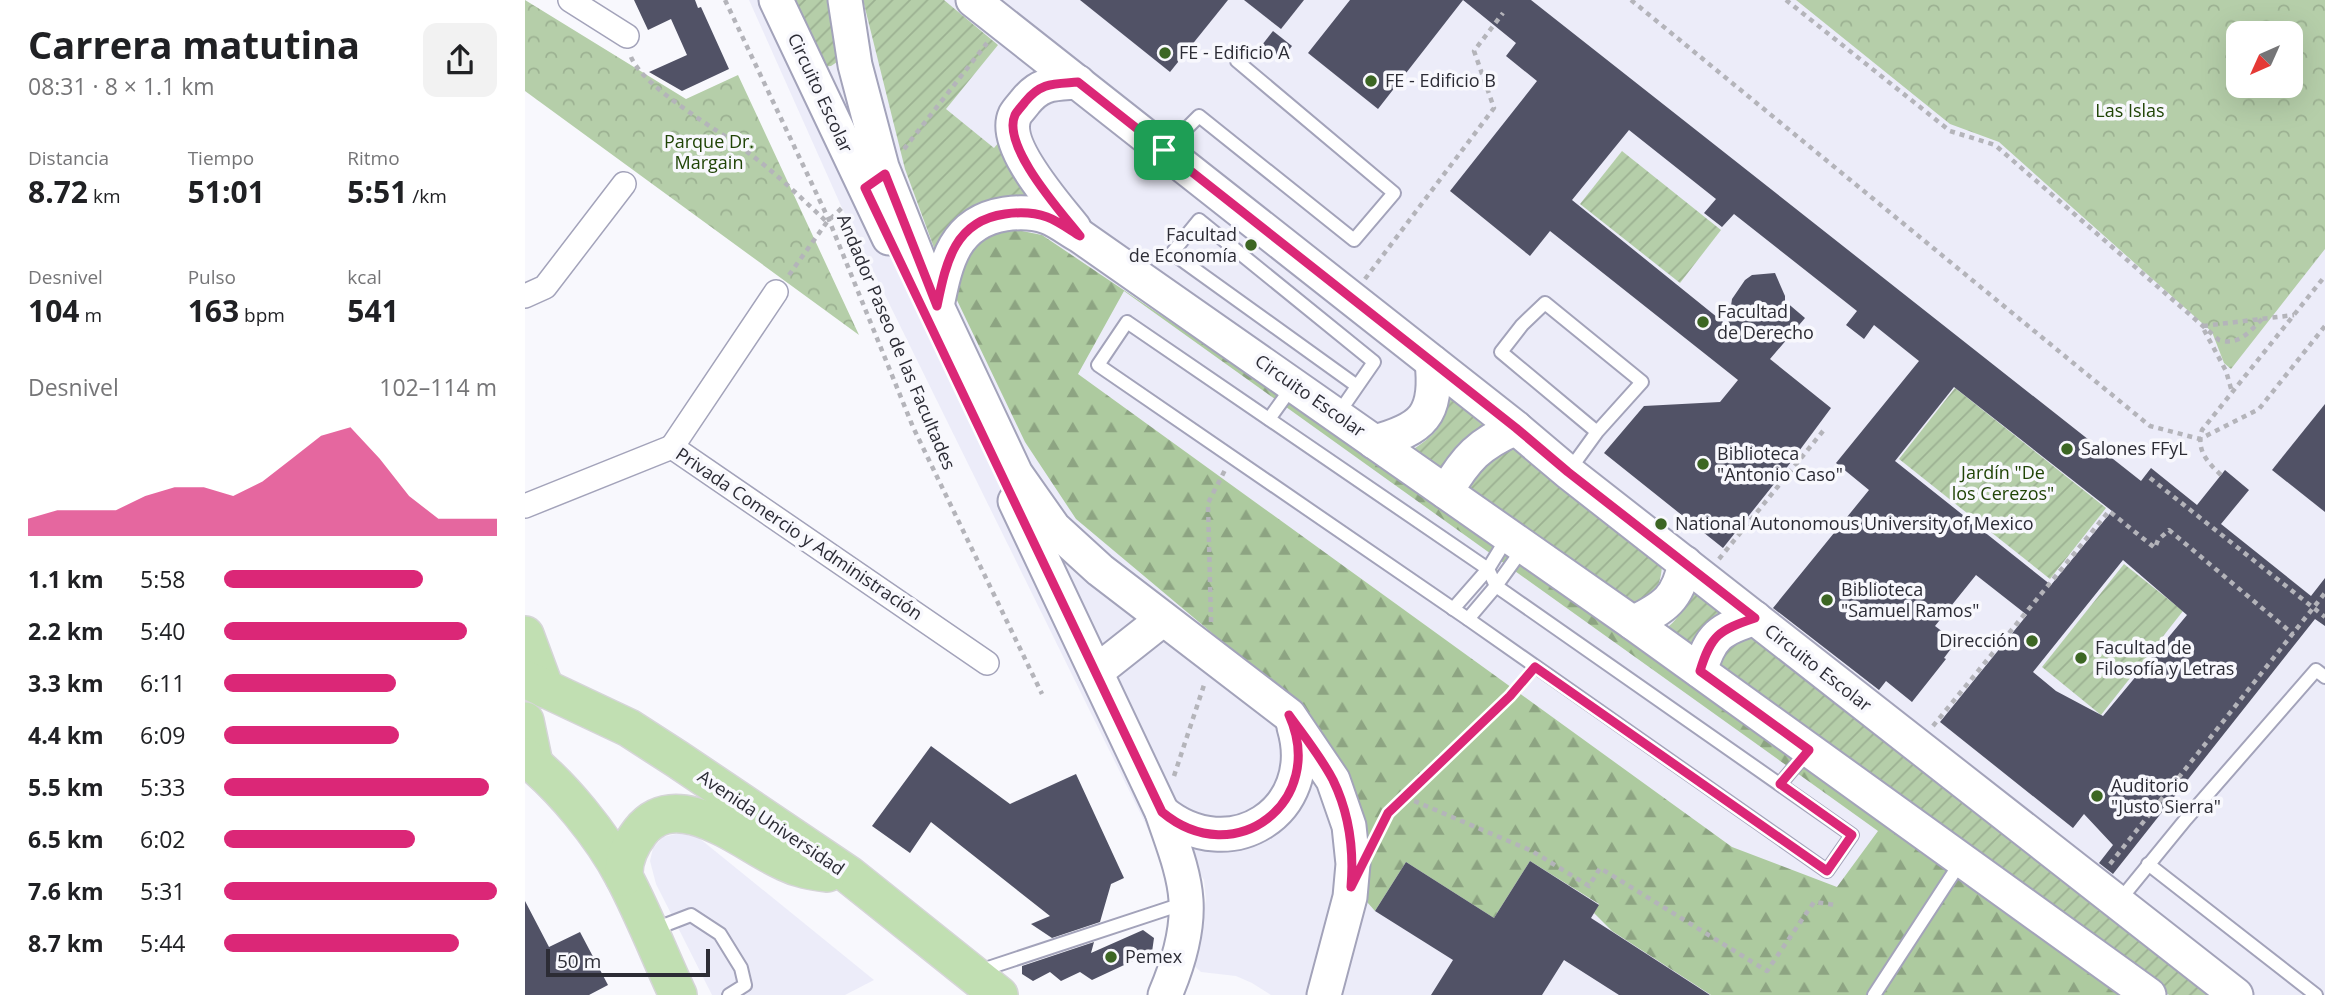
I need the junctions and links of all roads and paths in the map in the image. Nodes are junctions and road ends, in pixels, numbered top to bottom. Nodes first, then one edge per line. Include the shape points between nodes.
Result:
1 (570, 0) edge
2 (725, 0) edge
3 (776, 0) edge
4 (845, 0) edge
5 (973, 0) edge
6 (1631, 0) edge
7 (1786, 0) edge
8 (1503, 13) dead end
9 (1003, 23) junction
10 (624, 35) joint
11 (1237, 61) dead end
12 (855, 65) junction
13 (814, 81) junction
14 (1078, 82) junction
15 (1164, 150) junction
16 (875, 181) junction
17 (624, 184) dead end
18 (828, 221) junction
19 (1080, 236) junction
20 (2325, 276) edge
21 (1359, 288) dead end
22 (776, 292) joint
23 (525, 296) edge
24 (937, 306) junction
25 (2294, 315) junction
26 (2262, 319) junction
27 (2202, 326) junction
28 (2325, 326) edge
29 (1432, 362) junction
30 (1357, 386) junction
31 (2232, 393) junction
32 (1287, 394) dead end
33 (1269, 419) junction
34 (1334, 420) junction
35 (1516, 428) junction
36 (1823, 431) dead end
37 (1597, 432) junction
38 (2200, 439) junction
39 (1374, 442) junction
40 (672, 447) junction
41 (1568, 472) junction
42 (2221, 475) dead end
43 (2150, 478) dead end
44 (1446, 492) junction
45 (525, 506) edge
46 (1517, 540) junction
47 (1699, 564) junction
48 (1488, 569) junction
49 (1496, 586) junction
50 (2325, 593) edge
51 (2313, 608) junction
52 (1453, 609) junction
53 (2325, 617) edge
54 (1755, 618) junction
55 (1163, 619) junction
56 (1468, 619) junction
57 (1633, 623) junction
58 (2293, 634) junction
59 (525, 635) edge
60 (987, 663) dead end
61 (1535, 667) junction
62 (1700, 671) junction
63 (1096, 672) junction
64 (2325, 677) edge
65 (535, 684) edge
66 (1042, 694) dead end
67 (1289, 715) junction
68 (525, 721) edge
69 (1927, 733) dead end
70 (1809, 750) junction
71 (530, 761) edge
72 (1780, 784) junction
73 (1405, 797) junction
74 (1162, 812) junction
75 (1376, 838) dead end
76 (1962, 859) junction
77 (2148, 864) junction
78 (2102, 874) dead end
79 (849, 875) junction
80 (624, 877) junction
81 (1186, 902) junction
82 (2117, 904) junction
83 (1836, 905) dead end
84 (648, 931) junction
85 (986, 984) edge
86 (678, 995) edge
87 (730, 995) edge
88 (1165, 995) edge
89 (1324, 995) edge
90 (1874, 995) edge
91 (2149, 995) edge
92 (2236, 995) edge
93 (2316, 995) edge

1 - 10 street
2 - 18 path, Andador Paseo de las Facultades
3 - 13 street, Circuito Escolar
4 - 12 street, Circuito Escolar
5 - 9 street, Circuito Escolar
6 - 38 path via 2150,426
7 - 27 path via 1950,131 1995,145
8 - 21 path via 1474,51 1494,108
9 - 14 street, Circuito Escolar
9 - 16 path
10 - 18 path via 636,68 749,153
11 - 15 lane via 1394,193 1354,240 1199,116
12 - 13 street via 830,82
12 - 16 street, Circuito Escolar
13 - 16 street, Circuito Escolar
14 - 15 street, Circuito Escolar
14 - 19 street via 1047,84 1032,94 1014,116 1013,130 1034,176
15 - 29 street, Circuito Escolar
16 - 18 path
16 - 24 street, Circuito Escolar
16 - 63 street, Circuito Escolar
17 - 23 street via 545,287
18 - 22 path
18 - 66 path, Andador Paseo de las Facultades via 913,427
19 - 24 street, Circuito Escolar via 1048,218 1021,212 972,225 954,246
19 - 34 street, Circuito Escolar
20 - 25 path
22 - 40 street
24 - 55 street, Circuito Escolar via 1016,474 1054,528
25 - 26 path
25 - 31 path
26 - 27 path
26 - 27 path via 2236,341 2219,340
27 - 31 path via 2226,371
28 - 38 path via 2259,409
29 - 35 street, Circuito Escolar
29 - 39 street via 1432,402 1426,417 1402,435
30 - 30 lane via 1374,362 1199,220 1172,253
30 - 34 lane
31 - 38 path
32 - 33 lane
33 - 48 lane
33 - 52 lane via 1127,322 1098,365
34 - 39 street, Circuito Escolar
35 - 41 street, Circuito Escolar
35 - 44 street via 1496,437 1462,464
36 - 47 path
37 - 37 lane via 1642,382 1545,303 1501,352
37 - 41 lane
38 - 42 path via 2206,460
39 - 44 street, Circuito Escolar
40 - 45 street, Privada Comercio y Administración
40 - 60 street, Privada Comercio y Administración
41 - 47 street, Circuito Escolar
43 - 51 path
44 - 46 street, Circuito Escolar
46 - 48 lane
46 - 49 lane
46 - 57 street, Circuito Escolar
47 - 54 street, Circuito Escolar
47 - 57 street via 1660,610
48 - 49 lane
48 - 52 lane
49 - 56 lane
49 - 72 lane
50 - 51 path
51 - 53 path
51 - 58 path
52 - 56 lane
54 - 62 street via 1718,634 1707,646
54 - 82 street, Circuito Escolar
55 - 63 street
55 - 67 street, Circuito Escolar
56 - 61 lane
57 - 62 street, Circuito Escolar
58 - 69 path via 2169,530 2155,548 2109,511
58 - 78 path
59 - 65 main road
61 - 72 lane via 1827,871 1852,835
61 - 73 path
62 - 70 street, Circuito Escolar
63 - 74 street, Circuito Escolar
64 - 77 lane via 2316,670
65 - 79 main road, Avenida Universidad via 629,729
67 - 74 street via 1298,740 1299,766 1283,803 1263,822 1238,833 1205,835
67 - 89 street, Circuito Escolar via 1333,780 1349,826 1350,897
68 - 71 main road
70 - 72 lane
70 - 76 street, Circuito Escolar
71 - 80 main road via 575,807
73 - 75 path via 1388,813
73 - 83 path via 1532,851 1589,886 1599,868 1767,971 1814,902
74 - 81 street, Circuito Escolar via 1183,877
76 - 90 lane
76 - 91 street, Circuito Escolar
77 - 82 lane
77 - 93 lane
79 - 80 main road via 808,871 719,824 680,814 643,828 629,850
79 - 85 main road, Avenida Universidad
80 - 84 main road
81 - 85 lane
81 - 88 street, Circuito Escolar via 1179,953
82 - 92 street, Circuito Escolar
84 - 86 main road
84 - 87 lane via 691,915 720,934 741,968 745,985

